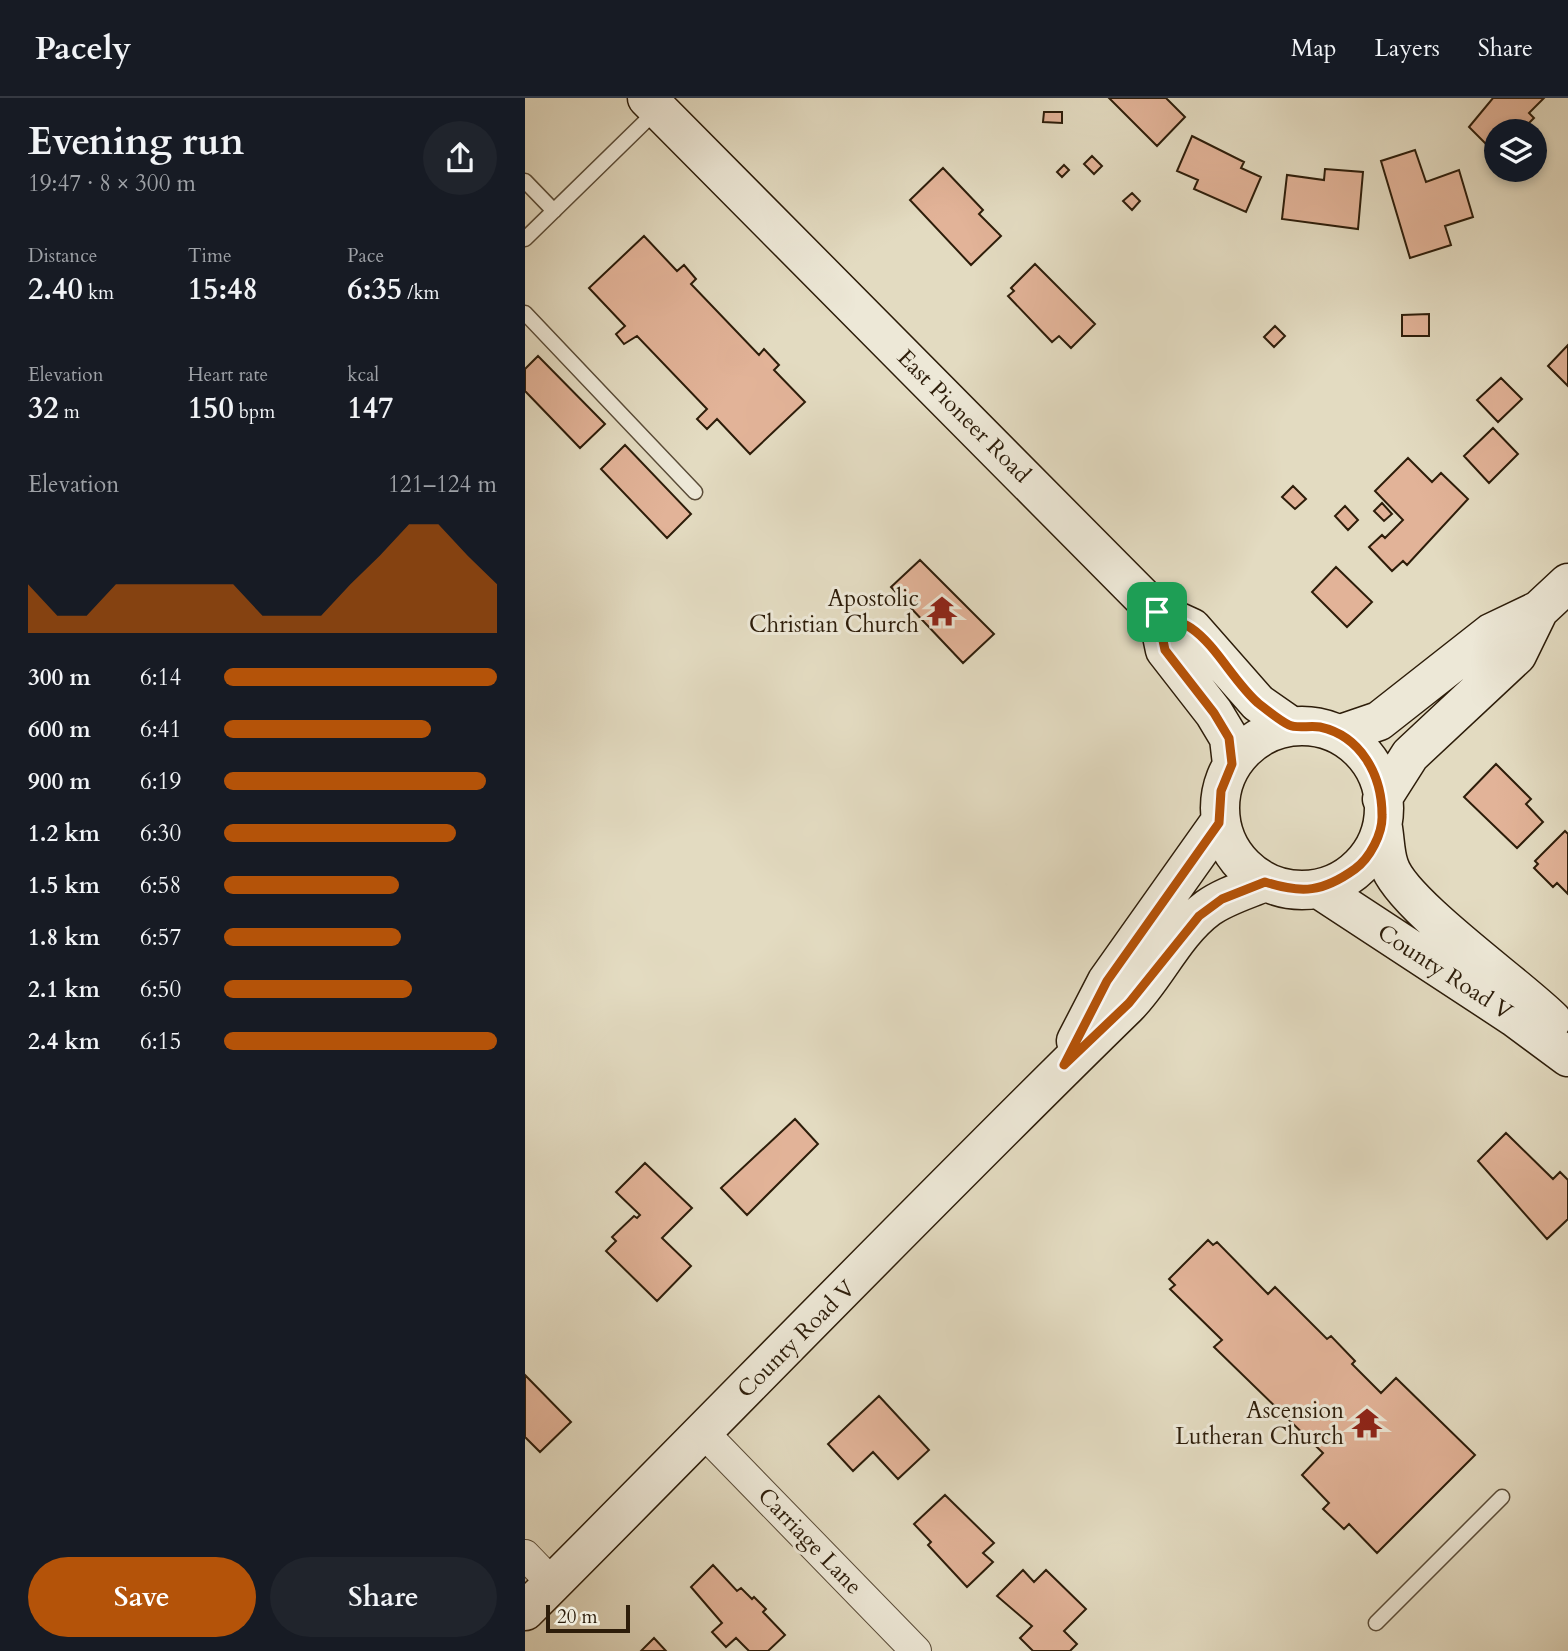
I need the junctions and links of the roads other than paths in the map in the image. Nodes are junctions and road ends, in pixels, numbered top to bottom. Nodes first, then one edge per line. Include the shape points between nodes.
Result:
1 (653, 104) edge
2 (525, 181) edge
3 (554, 211) junction
4 (525, 239) edge
5 (525, 313) edge
6 (695, 492) dead end
7 (1568, 583) edge
8 (1539, 610) junction
9 (1157, 612) junction
10 (1291, 726) junction
11 (1341, 734) junction
12 (1232, 764) junction
13 (1382, 814) junction
14 (1219, 823) junction
15 (1265, 882) junction
16 (1319, 889) junction
17 (1568, 1036) edge
18 (1568, 1057) edge
19 (1064, 1065) junction
20 (703, 1432) junction
21 (1502, 1496) dead end
22 (525, 1555) edge
23 (553, 1584) junction
24 (525, 1611) edge
25 (1376, 1623) dead end
26 (916, 1651) edge

1 - 3 lane
1 - 9 main road, East Pioneer Road
2 - 3 lane
3 - 4 lane
5 - 6 lane
7 - 8 main road
8 - 11 main road via 1491,633 1380,721
8 - 13 main road via 1517,655 1410,755
9 - 10 main road via 1192,628 1258,703
9 - 12 main road via 1165,650 1229,738
10 - 11 main road
10 - 12 main road via 1251,745
11 - 13 main road via 1378,777
12 - 14 main road via 1221,791
13 - 16 main road via 1360,865
13 - 17 main road, County Road V via 1389,867 1410,898 1528,996
14 - 15 main road via 1250,870
14 - 19 main road, County Road V via 1107,981
15 - 16 main road via 1290,891
15 - 19 main road, County Road V via 1222,899 1199,916 1129,1003
16 - 18 main road, County Road V
19 - 20 main road, County Road V
20 - 23 main road, County Road V
20 - 26 street, Carriage Lane
21 - 25 lane
22 - 23 street
23 - 24 main road, County Road V

